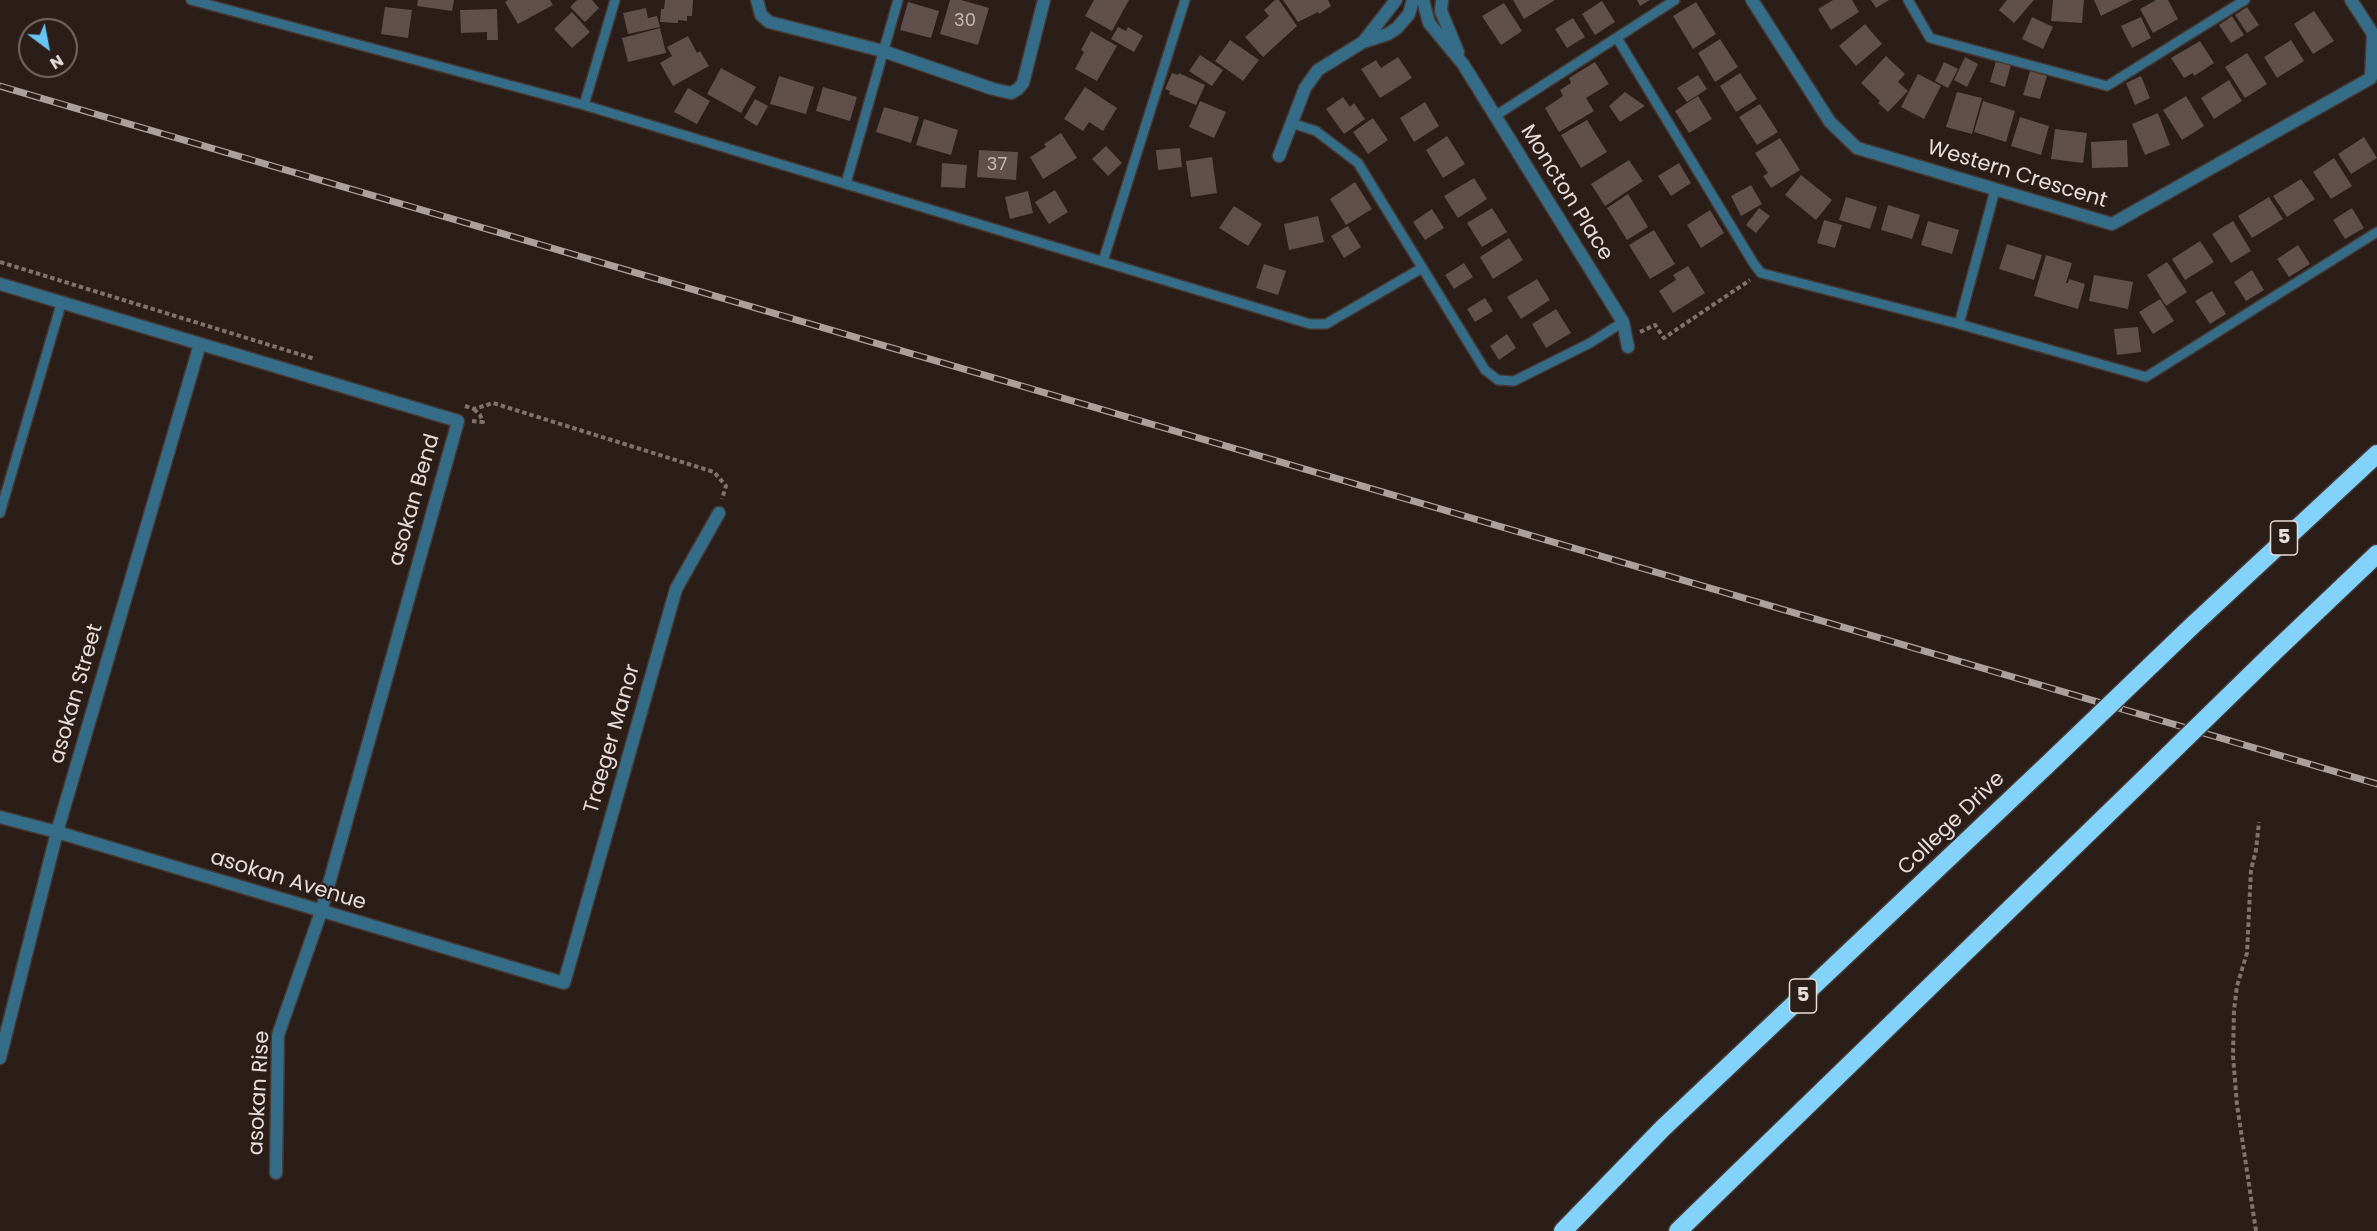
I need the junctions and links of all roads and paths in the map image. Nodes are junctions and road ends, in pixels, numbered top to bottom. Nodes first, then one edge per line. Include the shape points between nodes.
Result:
1 (191, 0) edge
2 (615, 0) edge
3 (757, 0) edge
4 (898, 0) edge
5 (1044, 0) edge
6 (1185, 0) edge
7 (1396, 0) edge
8 (1413, 0) edge
9 (1423, 0) edge
10 (1442, 0) edge
11 (1675, 0) edge
12 (1752, 0) edge
13 (1908, 0) edge
14 (2245, 0) edge
15 (2351, 0) edge
16 (1617, 38) junction
17 (1363, 42) junction
18 (883, 51) junction
19 (1463, 64) junction
20 (584, 105) junction
21 (1495, 116) junction
22 (1294, 124) junction
23 (1279, 156) dead end
24 (846, 183) junction
25 (1995, 190) junction
26 (2377, 232) edge
27 (1103, 261) junction
28 (0, 262) edge
29 (1422, 268) junction
30 (1761, 273) junction
31 (0, 284) edge
32 (62, 301) junction
33 (1623, 322) junction
34 (1959, 324) junction
35 (1655, 325) dead end
36 (200, 344) junction
37 (1628, 347) dead end
38 (317, 360) dead end
39 (462, 405) dead end
40 (2377, 454) edge
41 (726, 486) dead end
42 (0, 513) edge
43 (718, 513) dead end
44 (2377, 554) edge
45 (0, 818) edge
46 (2259, 822) dead end
47 (57, 832) junction
48 (321, 912) junction
49 (564, 983) joint
50 (0, 1058) edge
51 (276, 1173) dead end
52 (1563, 1231) edge
53 (1678, 1231) edge
54 (2256, 1231) edge

1 - 20 lane
2 - 20 lane
3 - 18 street via 761,15 769,22
4 - 18 lane
5 - 18 street via 1023,83 1011,93
6 - 27 lane
7 - 17 street
8 - 17 street via 1409,14 1397,28
9 - 19 street, Moncton Place via 1429,23
10 - 19 street, Moncton Place via 1441,11
11 - 16 lane
12 - 25 street, Western Crescent via 1830,122 1857,148
13 - 14 lane via 1930,38 2107,86
15 - 25 street, Western Crescent via 2373,34 2371,78 2112,224
16 - 21 lane
16 - 30 lane
17 - 22 street via 1318,70 1305,88
18 - 24 lane
19 - 21 street, Moncton Place
20 - 24 lane
21 - 33 street, Moncton Place
22 - 23 street
22 - 29 lane via 1316,131 1358,163
24 - 27 lane
25 - 34 lane
26 - 34 lane via 2146,377
27 - 29 lane via 1310,324 1326,324
28 - 38 path
29 - 33 lane via 1485,370 1498,380 1514,381
30 - 34 lane
30 - 35 path via 1664,338
31 - 32 street, asokan Bend
32 - 36 street, asokan Bend
32 - 42 lane
33 - 37 street, Moncton Place
36 - 47 street, asokan Street
36 - 48 street, asokan Bend via 458,421
39 - 41 path via 474,409 493,403 714,472
40 - 52 highway, College Drive / 5, bridge via 1663,1128
43 - 49 street, Traeger Manor via 676,589
44 - 53 highway, bridge
45 - 47 street, asokan Avenue
46 - 54 path via 2251,870 2247,953 2237,986 2234,1033 2237,1106
47 - 48 street, asokan Avenue
47 - 50 street, asokan Street
48 - 49 street, asokan Avenue
48 - 51 street, asokan Rise via 278,1035

